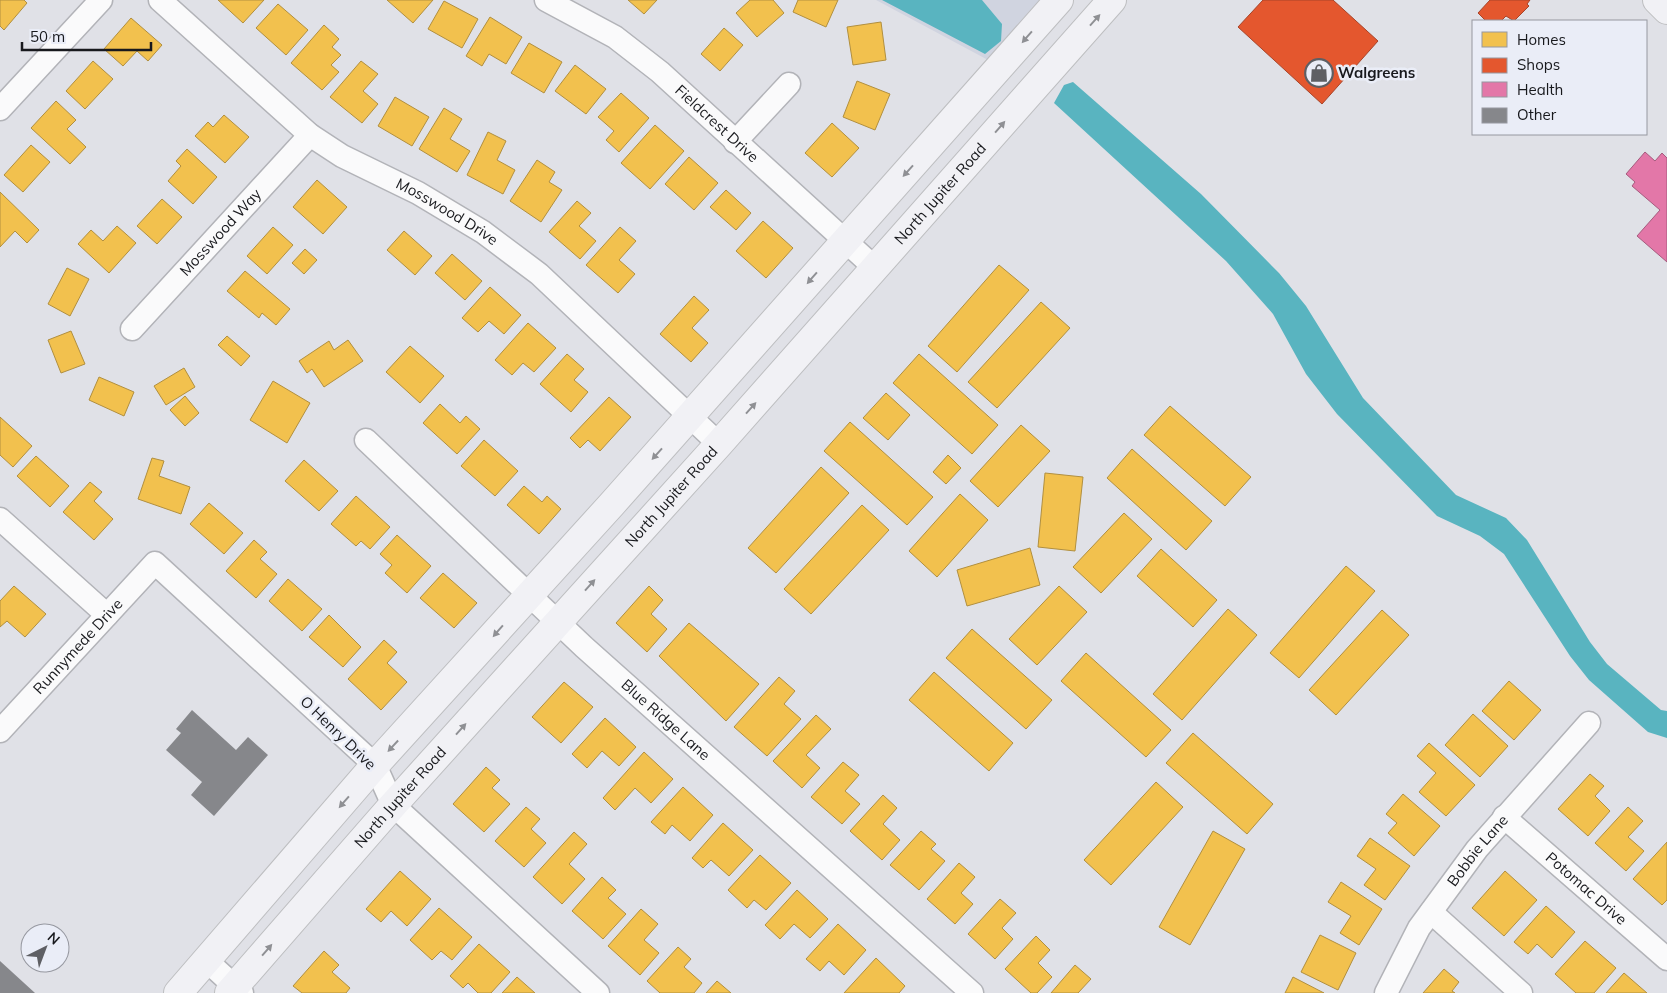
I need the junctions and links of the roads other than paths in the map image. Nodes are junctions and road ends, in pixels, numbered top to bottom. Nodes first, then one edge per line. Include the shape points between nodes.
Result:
1 (101, 0) edge
2 (160, 0) edge
3 (1059, 0) edge
4 (1112, 0) edge
5 (1657, 0) edge
6 (556, 2) edge
7 (1667, 10) edge
8 (789, 84) dead end
9 (0, 109) edge
10 (310, 135) junction
11 (735, 142) junction
12 (844, 241) junction
13 (875, 268) junction
14 (132, 329) dead end
15 (690, 417) junction
16 (366, 440) dead end
17 (718, 444) junction
18 (0, 519) edge
19 (155, 562) joint
20 (530, 594) junction
21 (107, 615) junction
22 (557, 621) junction
23 (1588, 723) dead end
24 (0, 731) edge
25 (375, 765) junction
26 (393, 805) junction
27 (1504, 817) junction
28 (1431, 912) junction
29 (1667, 959) edge
30 (207, 961) junction
31 (235, 991) edge
32 (178, 993) edge
33 (598, 993) edge
34 (972, 993) edge
35 (1386, 993) edge
36 (1521, 993) edge

1 - 9 street
2 - 10 street, Mosswood Drive
3 -> 12 main road
13 -> 4 main road, North Jupiter Road
5 - 7 main road
6 - 11 street, Fieldcrest Drive via 615,37 660,72
8 - 11 street
10 - 14 street, Mosswood Way
10 - 15 street, Mosswood Drive via 342,156 418,193 508,249
11 - 12 street, Fieldcrest Drive
12 - 13 street, Fieldcrest Drive
12 -> 15 main road
17 -> 13 main road, North Jupiter Road
15 - 17 street, Mosswood Drive
15 -> 20 main road
16 - 20 street, Blue Ridge Lane
22 -> 17 main road, North Jupiter Road
18 - 21 street
19 - 21 street, Runnymede Drive
19 - 25 street, O Henry Drive
20 - 22 street, Blue Ridge Lane
20 -> 25 main road
21 - 24 street, Runnymede Drive
26 -> 22 main road, North Jupiter Road
22 - 34 street, Blue Ridge Lane
23 - 27 street, Bobbie Lane
25 - 26 street, O Henry Drive
25 -> 30 main road
31 -> 26 main road, North Jupiter Road
26 - 33 street, O Henry Drive
27 - 28 street, Bobbie Lane
27 - 29 street, Potomac Drive
28 - 35 street, Bobbie Lane via 1419,928
28 - 36 street
30 - 31 street
30 - 32 main road

